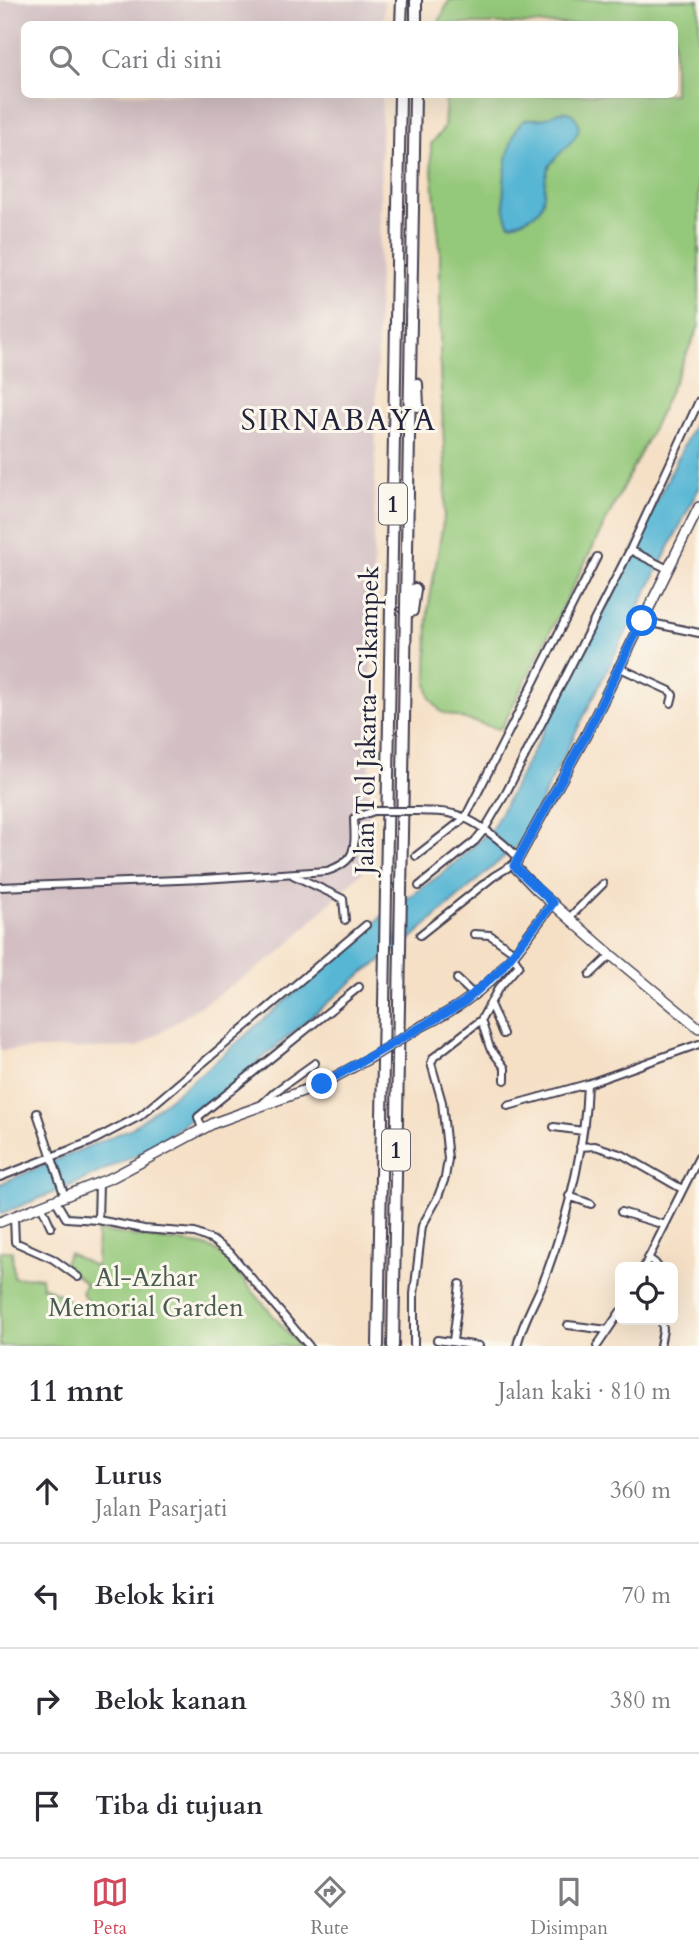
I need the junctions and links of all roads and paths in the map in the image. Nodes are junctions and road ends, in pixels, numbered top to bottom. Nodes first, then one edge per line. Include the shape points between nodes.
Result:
1 (402, 0) edge
2 (416, 0) edge
3 (401, 21) edge
4 (416, 21) edge
5 (400, 98) edge
6 (415, 98) edge
7 (412, 322) junction
8 (699, 401) edge
9 (418, 406) dead end
10 (698, 509) edge
11 (630, 550) junction
12 (597, 557) dead end
13 (664, 567) junction
14 (415, 589) dead end
15 (642, 621) junction
16 (699, 633) edge
17 (406, 649) junction
18 (618, 667) junction
19 (671, 703) dead end
20 (465, 818) junction
21 (486, 832) junction
22 (416, 856) dead end
23 (515, 860) junction
24 (291, 874) junction
25 (603, 884) dead end
26 (419, 886) dead end
27 (0, 887) edge
28 (553, 903) junction
29 (569, 918) junction
30 (345, 920) dead end
31 (366, 925) dead end
32 (474, 934) dead end
33 (420, 935) dead end
34 (513, 953) junction
35 (611, 956) junction
36 (590, 975) dead end
37 (457, 979) dead end
38 (359, 987) dead end
39 (474, 995) junction
40 (489, 1004) junction
41 (481, 1020) junction
42 (699, 1028) edge
43 (503, 1034) dead end
44 (699, 1044) edge
45 (315, 1063) dead end
46 (505, 1080) dead end
47 (587, 1084) junction
48 (508, 1106) dead end
49 (258, 1107) junction
50 (37, 1113) dead end
51 (554, 1127) dead end
52 (202, 1129) junction
53 (583, 1130) junction
54 (580, 1147) junction
55 (699, 1157) edge
56 (52, 1161) junction
57 (0, 1177) edge
58 (99, 1183) junction
59 (682, 1189) junction
60 (61, 1196) junction
61 (569, 1196) junction
62 (590, 1204) dead end
63 (42, 1207) junction
64 (621, 1212) dead end
65 (14, 1217) junction
66 (98, 1220) junction
67 (0, 1222) edge
68 (665, 1225) junction
69 (51, 1227) dead end
70 (648, 1258) junction
71 (646, 1262) edge
72 (655, 1262) edge
73 (78, 1277) dead end
74 (460, 1284) dead end
75 (615, 1320) edge
76 (568, 1325) dead end
77 (662, 1325) edge
78 (608, 1331) junction
79 (437, 1340) dead end
80 (453, 1341) junction
81 (309, 1346) edge
82 (378, 1346) edge
83 (393, 1346) edge
84 (414, 1346) edge
85 (479, 1346) edge
86 (517, 1346) edge
87 (597, 1346) edge
88 (660, 1346) edge

1 - 3 highway
2 - 4 highway
5 - 82 highway, Jalan Tol Jakarta–Cikampek / 1
6 - 7 highway, Jalan Tol Jakarta–Cikampek / 1
7 - 9 highway
7 - 17 highway, Jalan Tol Jakarta–Cikampek / 1
8 - 11 street
10 - 13 main road
11 - 13 street
11 - 21 street
12 - 20 street
13 - 15 main road
14 - 17 highway
15 - 16 street
15 - 18 main road
17 - 83 highway, Jalan Tol Jakarta–Cikampek / 1
18 - 19 street via 670,691
18 - 23 main road via 586,735
20 - 21 street
20 - 22 street
20 - 24 street, bridge via 374,811 354,818 354,849 345,864 327,871
21 - 23 street
21 - 26 street
23 - 28 main road
23 - 33 street
24 - 27 street
24 - 30 street via 343,899
25 - 29 street
28 - 29 main road
28 - 34 main road
29 - 35 main road
31 - 56 street via 140,1116
32 - 34 street via 490,934
34 - 39 main road
34 - 40 street via 519,965
35 - 36 street
35 - 42 main road
37 - 39 street
38 - 52 street via 198,1117
39 - 49 main road, bridge via 322,1084
40 - 41 street
40 - 43 street
41 - 46 street via 491,1048 505,1068
41 - 84 street via 431,1063 442,1102 448,1159 445,1178 422,1226
44 - 47 street
45 - 49 street
47 - 48 street
47 - 53 street
49 - 52 main road
50 - 56 street
51 - 53 street
52 - 58 main road
53 - 54 street
54 - 59 street via 595,1146 622,1155
54 - 61 street
55 - 59 street
56 - 57 street
56 - 60 street
58 - 60 main road
58 - 66 street
59 - 68 street
60 - 63 main road
60 - 66 street via 66,1218
61 - 62 street
61 - 86 street via 550,1265 524,1319
63 - 65 main road
63 - 69 street
64 - 68 street
65 - 67 main road
65 - 73 street via 16,1242
66 - 81 street via 195,1233 212,1240 231,1254
68 - 70 street
70 - 71 street
70 - 72 street
74 - 80 street
75 - 78 street
76 - 78 street
77 - 88 street
78 - 87 street
79 - 80 street
80 - 85 street

